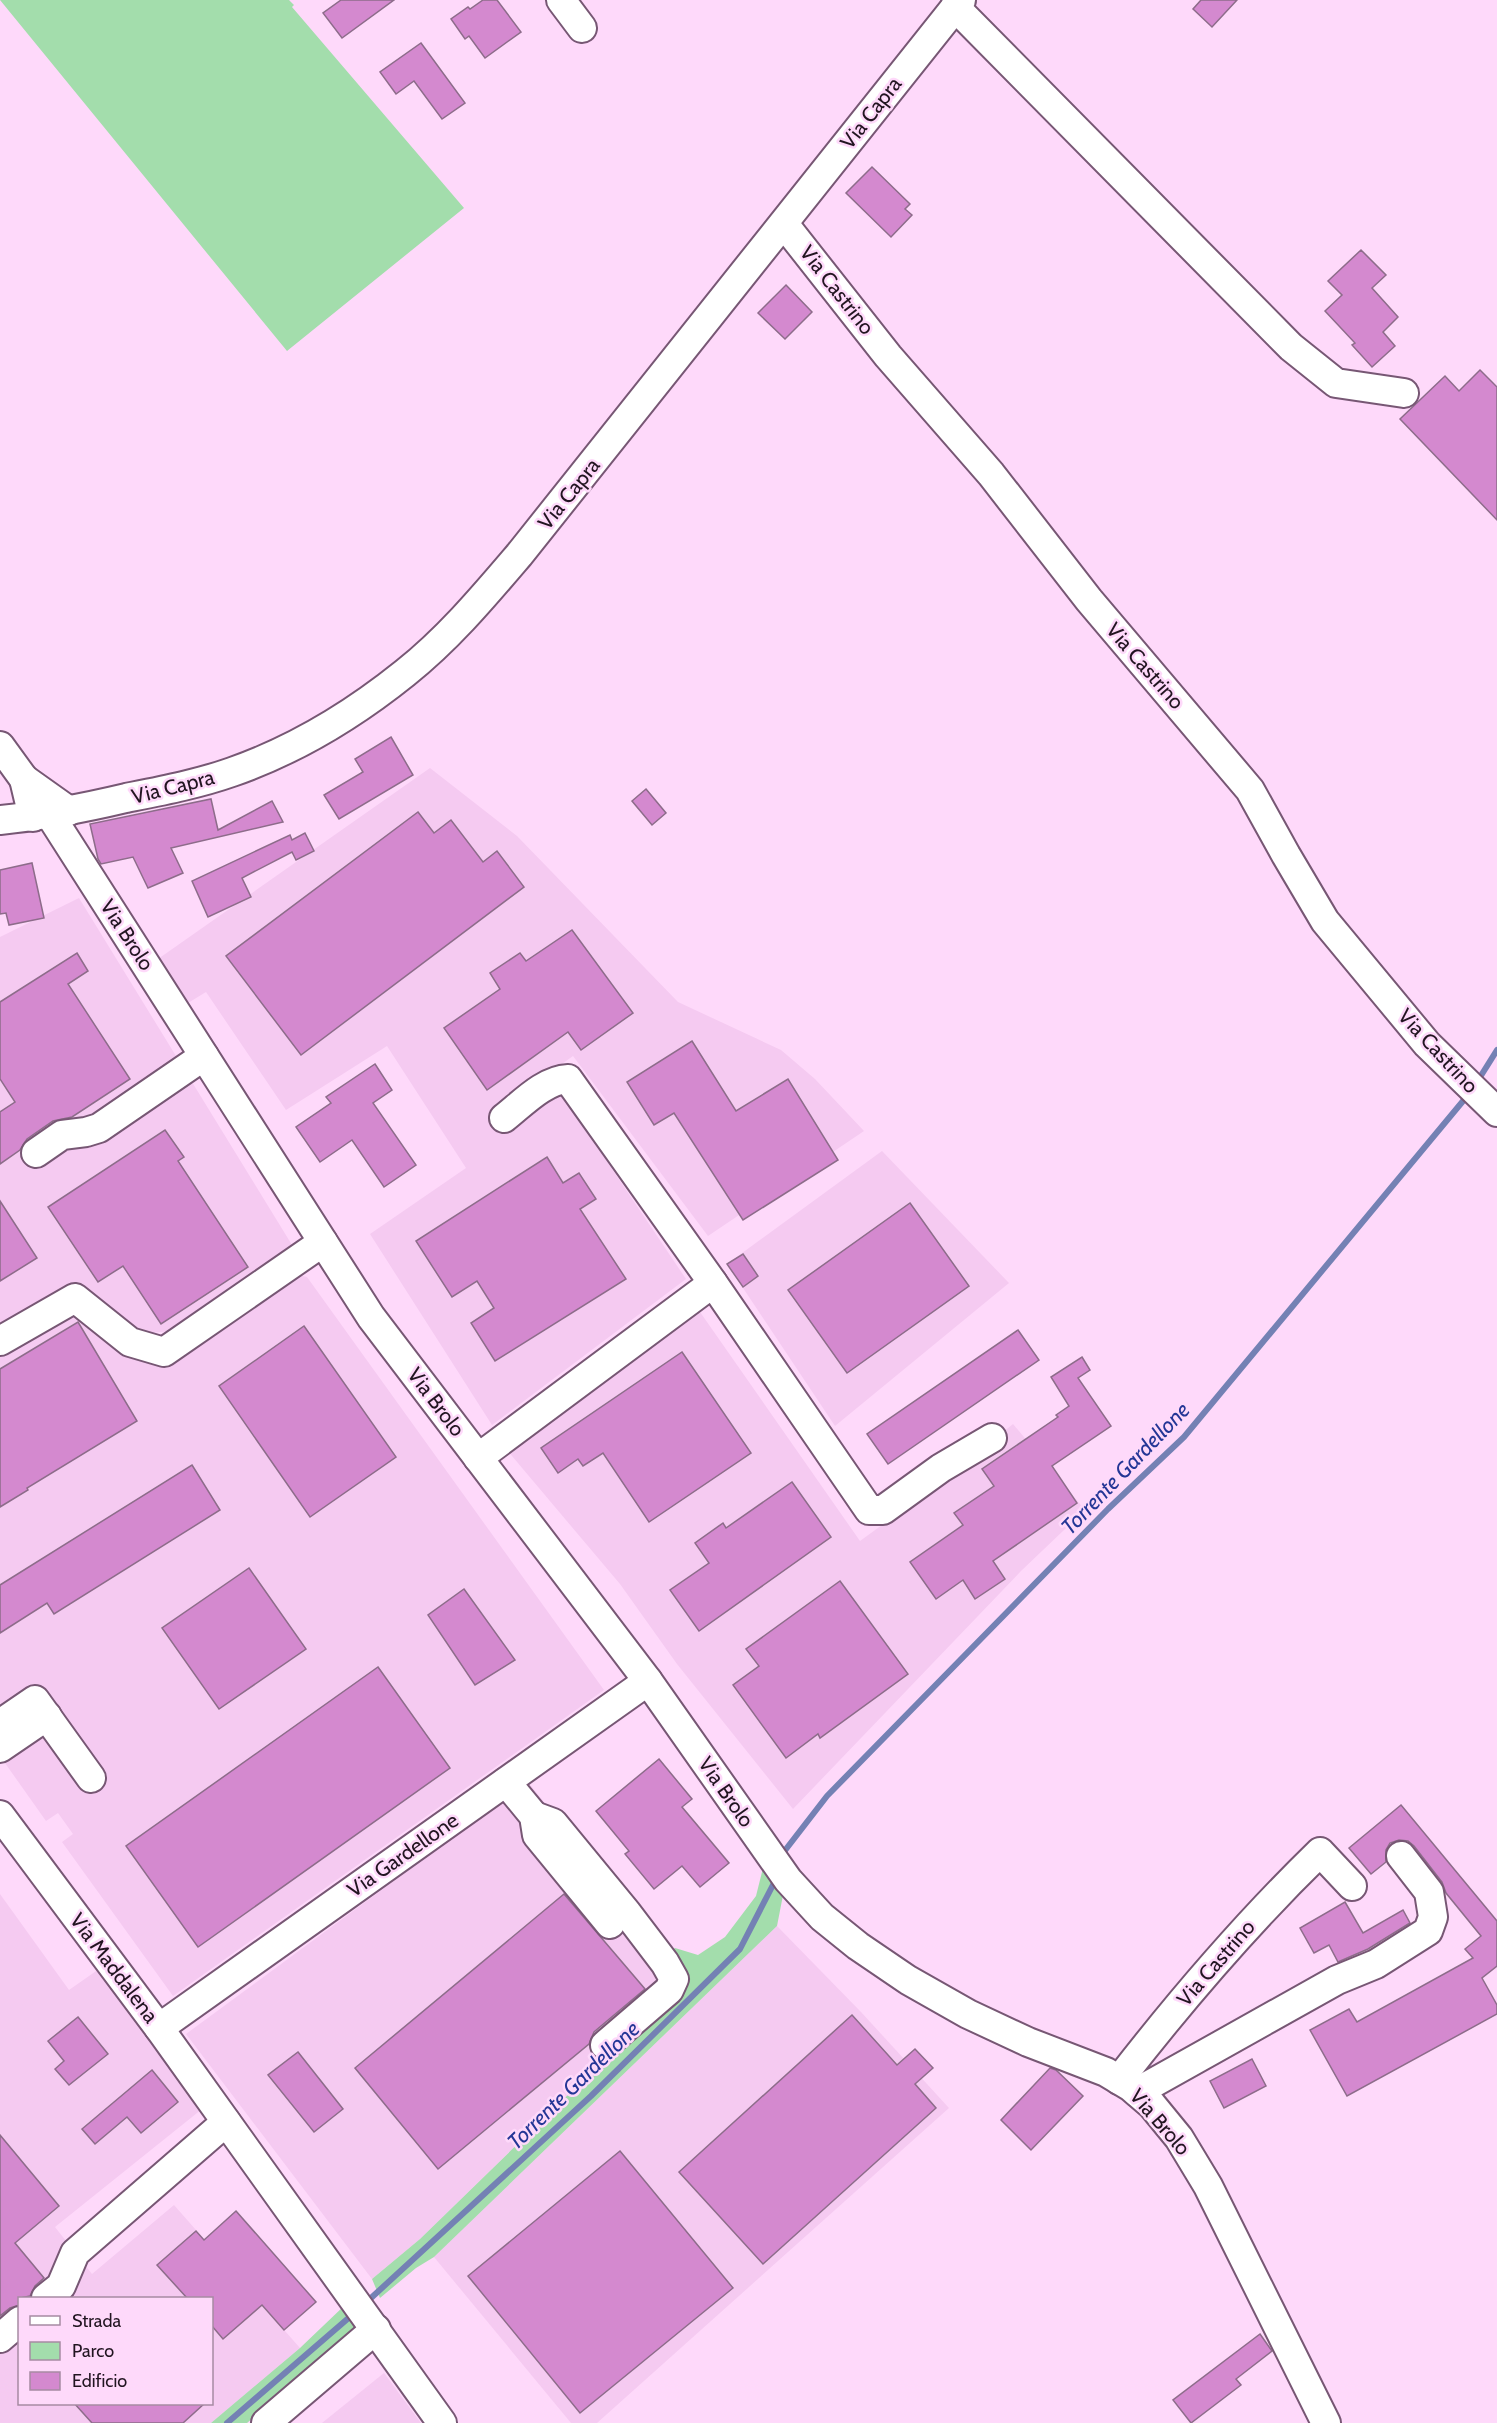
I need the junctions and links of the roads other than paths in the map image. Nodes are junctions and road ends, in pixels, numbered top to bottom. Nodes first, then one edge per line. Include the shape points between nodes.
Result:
1 (561, 0) edge
2 (958, 3) edge
3 (582, 28) dead end
4 (784, 224) junction
5 (1404, 393) dead end
6 (0, 746) edge
7 (51, 814) junction
8 (0, 820) edge
9 (204, 1056) junction
10 (1497, 1112) edge
11 (504, 1118) dead end
12 (36, 1154) dead end
13 (323, 1242) junction
14 (713, 1283) junction
15 (0, 1341) edge
16 (992, 1438) dead end
17 (478, 1458) junction
18 (648, 1682) junction
19 (47, 1716) junction
20 (0, 1724) edge
21 (0, 1748) edge
22 (91, 1778) dead end
23 (506, 1782) junction
24 (0, 1815) edge
25 (534, 1816) junction
26 (1401, 1856) dead end
27 (1352, 1886) dead end
28 (615, 1929) dead end
29 (159, 2028) junction
30 (605, 2045) dead end
31 (1128, 2086) junction
32 (226, 2122) junction
33 (47, 2297) edge
34 (18, 2323) edge
35 (376, 2329) junction
36 (0, 2338) edge
37 (267, 2423) edge
38 (442, 2423) edge
39 (1326, 2423) edge

1 - 3 street
2 - 4 street, Via Capra
2 - 5 street via 1291,348 1336,383
4 - 7 street, Via Capra via 519,555 451,630 406,672 315,734 232,772
4 - 10 street, Via Castrino via 888,356 991,474 1089,600 1250,790 1325,921 1427,1044
6 - 7 street, Via Brolo
7 - 8 street, Via Capra
7 - 9 street, Via Brolo
9 - 12 street via 99,1128 62,1135
9 - 13 street, Via Brolo
11 - 14 street via 545,1087 568,1078
13 - 15 street via 164,1352 130,1342 75,1298
13 - 17 street, Via Brolo via 371,1317
14 - 16 street via 869,1510 883,1510 941,1468
14 - 17 street
17 - 18 street, Via Brolo
18 - 23 street, Via Gardellone
18 - 31 street, Via Brolo via 788,1880 822,1917 908,1980 969,2014 1106,2072
19 - 20 street via 35,1700
19 - 21 street
19 - 22 street
23 - 25 street
23 - 29 street, Via Gardellone
24 - 29 street, Via Maddalena
25 - 28 street via 537,1835
25 - 30 street via 553,1823 665,1962 674,1979 669,1990
26 - 31 street via 1429,1892 1433,1917 1428,1930 1376,1964
27 - 31 street, Via Castrino via 1320,1852 1193,1987
29 - 32 street, Via Maddalena
31 - 39 street, Via Brolo via 1152,2106 1194,2161
32 - 33 street via 75,2253 61,2286
32 - 35 street, Via Maddalena
34 - 36 street
35 - 37 street
35 - 38 street, Via Maddalena

